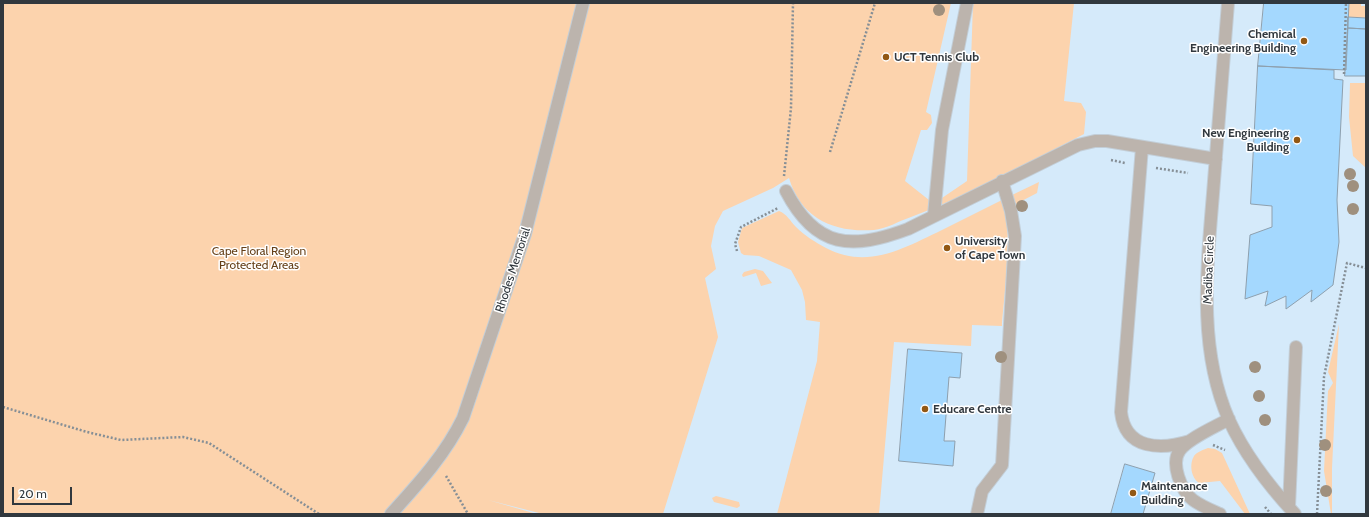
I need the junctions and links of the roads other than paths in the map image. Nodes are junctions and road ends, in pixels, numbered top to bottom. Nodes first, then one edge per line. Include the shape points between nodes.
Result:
1 (583, 3) edge
2 (966, 3) edge
3 (1228, 3) edge
4 (1142, 147) junction
5 (1216, 159) junction
6 (1002, 181) junction
7 (786, 191) road end
8 (934, 215) junction
9 (1296, 347) dead end
10 (1229, 419) junction
11 (1190, 441) junction
12 (1292, 511) edge
13 (391, 514) edge
14 (977, 514) edge
15 (1220, 514) edge

1 - 13 street, Rhodes Memorial via 525,234 463,418 453,439 437,462
2 - 8 street via 942,130
3 - 5 street, Madiba Circle
4 - 5 street
4 - 6 street via 1107,141 1078,145
4 - 11 street via 1122,422 1128,433 1138,441 1151,445 1166,446
5 - 10 street, Madiba Circle via 1207,278 1207,314 1210,350 1217,384
6 - 8 street
6 - 14 street via 1015,236 1002,465 982,491
7 - 8 street via 807,223 841,241 862,242 884,238
9 - 12 street
10 - 11 street
10 - 12 street, Madiba Circle via 1258,469
11 - 15 street via 1180,449 1175,464 1183,486 1192,499

